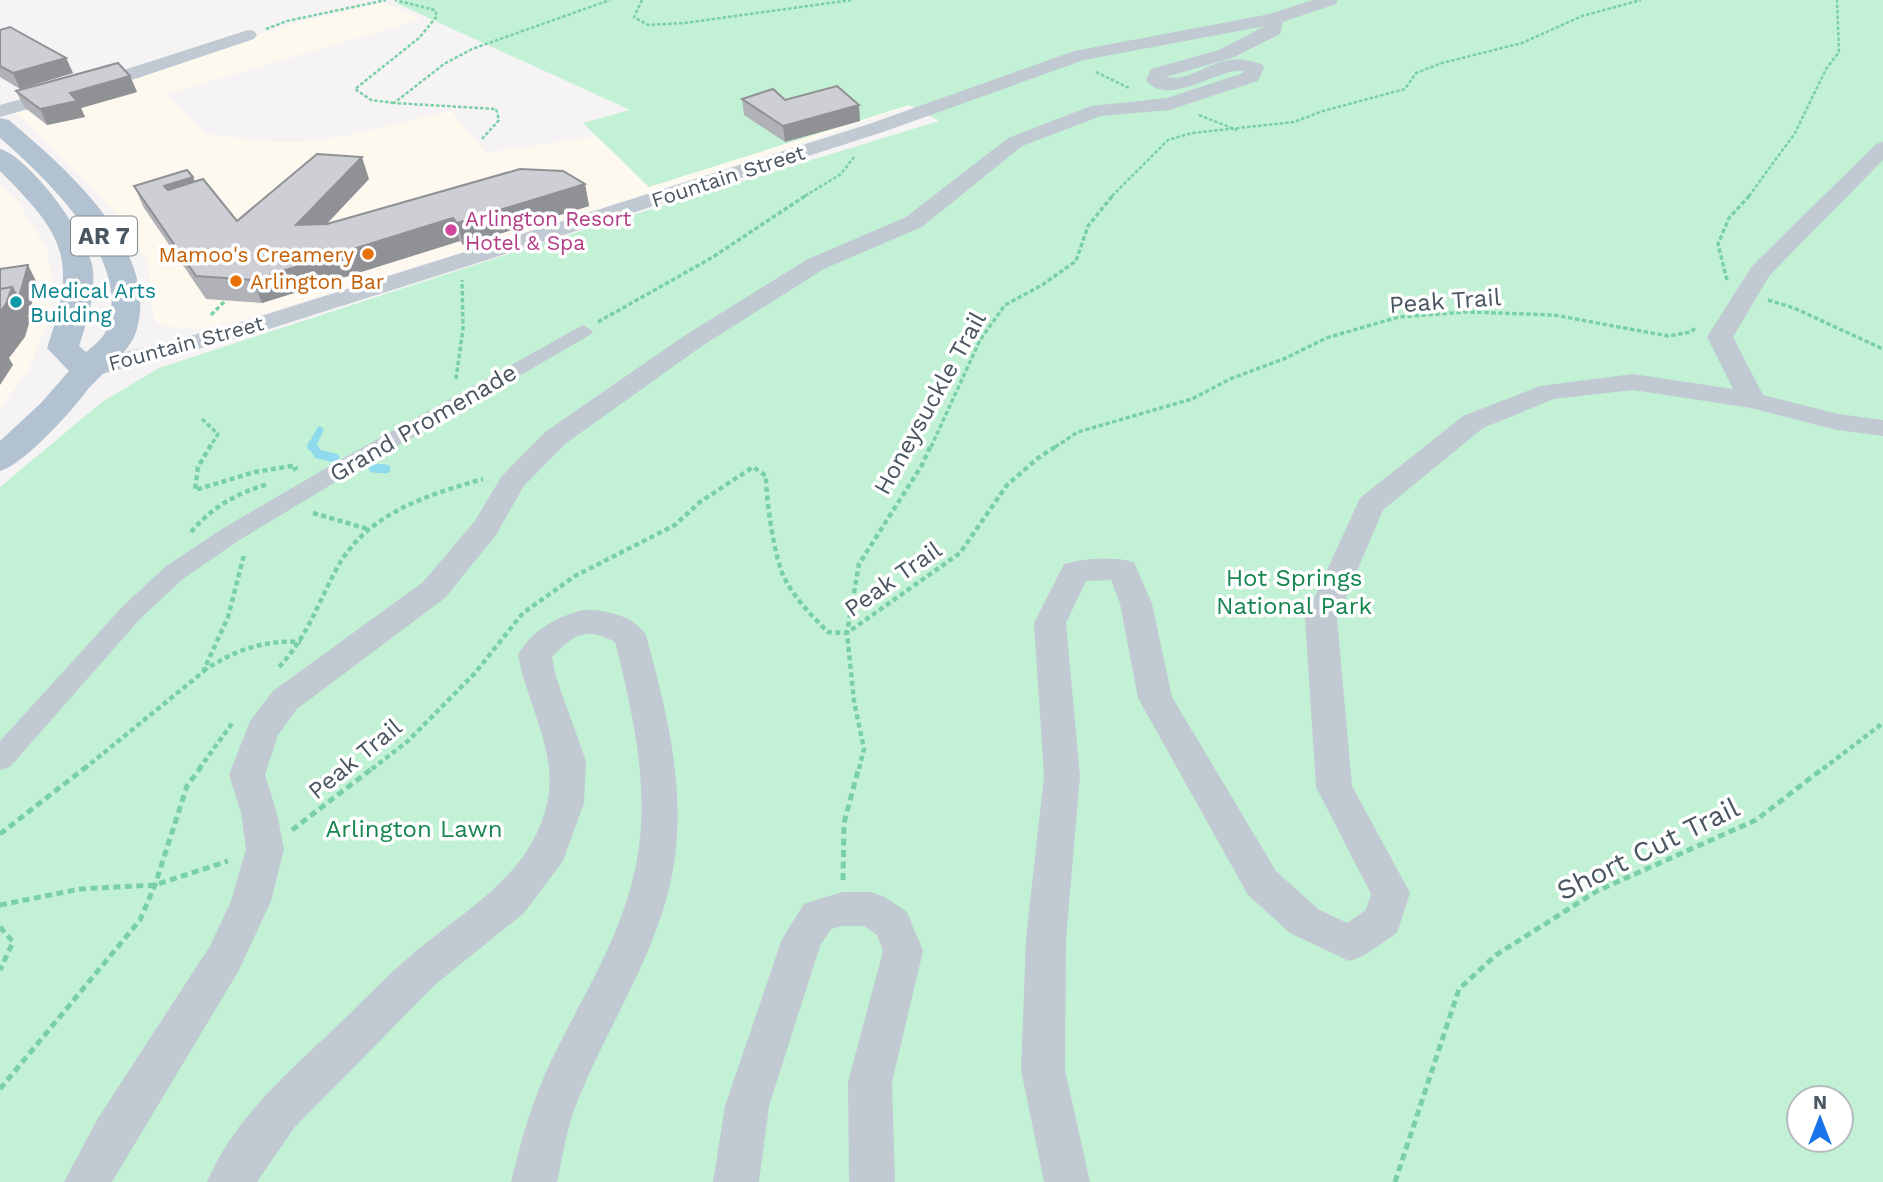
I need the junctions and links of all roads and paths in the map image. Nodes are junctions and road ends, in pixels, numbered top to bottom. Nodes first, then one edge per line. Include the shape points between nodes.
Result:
1 (386, 0) edge
2 (395, 0) edge
3 (610, 0) edge
4 (642, 0) edge
5 (851, 0) edge
6 (1330, 0) edge
7 (1641, 0) edge
8 (1837, 0) edge
9 (1274, 19) junction
10 (248, 35) joint
11 (394, 103) junction
12 (0, 111) edge
13 (0, 125) edge
14 (876, 128) junction
15 (482, 139) dead end
16 (1883, 148) edge
17 (0, 157) edge
18 (460, 261) junction
19 (225, 301) edge
20 (1742, 301) junction
21 (205, 322) dead end
22 (1699, 324) dead end
23 (583, 331) joint
24 (1883, 349) edge
25 (87, 370) junction
26 (1752, 400) junction
27 (436, 416) junction
28 (202, 419) dead end
29 (1883, 428) edge
30 (0, 460) edge
31 (288, 474) dead end
32 (512, 482) junction
33 (270, 483) dead end
34 (288, 501) junction
35 (369, 529) junction
36 (230, 535) junction
37 (174, 573) junction
38 (847, 633) junction
39 (301, 642) junction
40 (202, 671) junction
41 (275, 671) dead end
42 (234, 720) dead end
43 (1883, 723) edge
44 (0, 759) edge
45 (0, 834) edge
46 (265, 849) junction
47 (155, 885) junction
48 (0, 905) edge
49 (842, 909) junction
50 (0, 928) edge
51 (0, 970) edge
52 (0, 1089) edge
53 (88, 1182) edge
54 (230, 1182) edge
55 (534, 1182) edge
56 (736, 1182) edge
57 (872, 1182) edge
58 (1067, 1182) edge
59 (1395, 1182) edge

1 - 10 path via 287,21
2 - 11 path via 435,10 437,16 428,32 355,89 371,100
3 - 11 path via 472,49 444,64
4 - 5 path via 634,17 649,25
6 - 9 street, Fountain Street
7 - 38 path, Honeysuckle Trail via 1582,16 1510,47 1442,63 1416,74 1405,89 1294,122 1168,140 1088,226 1076,261 1005,305 980,340 922,465 859,564
8 - 20 path via 1839,52 1826,69 1796,133 1730,218 1718,244 1726,278
9 - 14 street, Fountain Street via 1080,55
9 - 32 street via 1274,30 1254,42 1215,58 1177,65 1155,80 1183,84 1229,64 1255,68 1251,77 1169,104 1098,110 1015,142 914,222 817,264 693,341 555,439
10 - 12 street
11 - 15 path via 496,109 499,120
13 - 25 main road, AR 7 via 63,182 119,263 126,294 121,333
14 - 18 street, Fountain Street
14 - 23 path via 841,174 713,257
16 - 20 street via 1760,271
17 - 25 main road via 42,203 78,260 79,288 63,348
18 - 25 street, Fountain Street via 238,331
18 - 27 path via 463,328 456,379
19 - 21 path
20 - 24 path via 1768,300 1794,308
20 - 26 street via 1720,337
22 - 38 path, Peak Trail via 1691,332 1668,336 1554,315 1467,312 1399,317 1326,338 1192,400 1078,432 1007,485 960,553
23 - 27 street, Grand Promenade
25 - 30 main road, AR 7
26 - 29 street via 1837,422
26 - 58 street via 1633,383 1549,392 1473,422 1370,505 1321,618 1334,787 1391,893 1382,922 1349,943 1304,921 1262,883 1155,698 1136,604 1123,569 1075,571 1051,623 1062,776 1046,939 1043,1070
27 - 34 street, Grand Promenade
28 - 31 path via 218,434 198,465 195,490 255,472 296,468
32 - 35 path via 487,478 450,488
32 - 46 street via 485,528 434,590 285,700 262,731 247,775
33 - 37 path via 216,505 192,529 167,570
34 - 35 path via 322,517
34 - 36 street, Grand Promenade
35 - 39 path via 341,559
36 - 37 street, Grand Promenade
36 - 40 path via 246,550 228,617
37 - 44 street, Grand Promenade via 131,613
38 - 46 path, Peak Trail via 828,632 783,576 766,500 766,476 753,467 700,502 675,525 575,576 523,613 475,673 408,741
38 - 49 path, Honeysuckle Trail via 864,749 844,823
39 - 40 path via 257,643
39 - 41 path
40 - 45 path via 157,712
42 - 47 path via 187,786
43 - 59 path, Short Cut Trail via 1756,820 1597,891 1496,955 1459,989
46 - 47 path, Peak Trail
46 - 53 street via 251,901 224,959
47 - 48 path, Peak Trail via 80,889
47 - 52 path via 140,920
49 - 56 street via 818,916 802,939 747,1105
49 - 57 street via 872,909 893,923 903,951 870,1082
50 - 51 path via 13,942
54 - 55 street via 278,1113 422,971 510,901 550,850 566,803 568,761 535,655 550,636 577,622 606,623 630,635 658,783 660,828 642,915 553,1107

